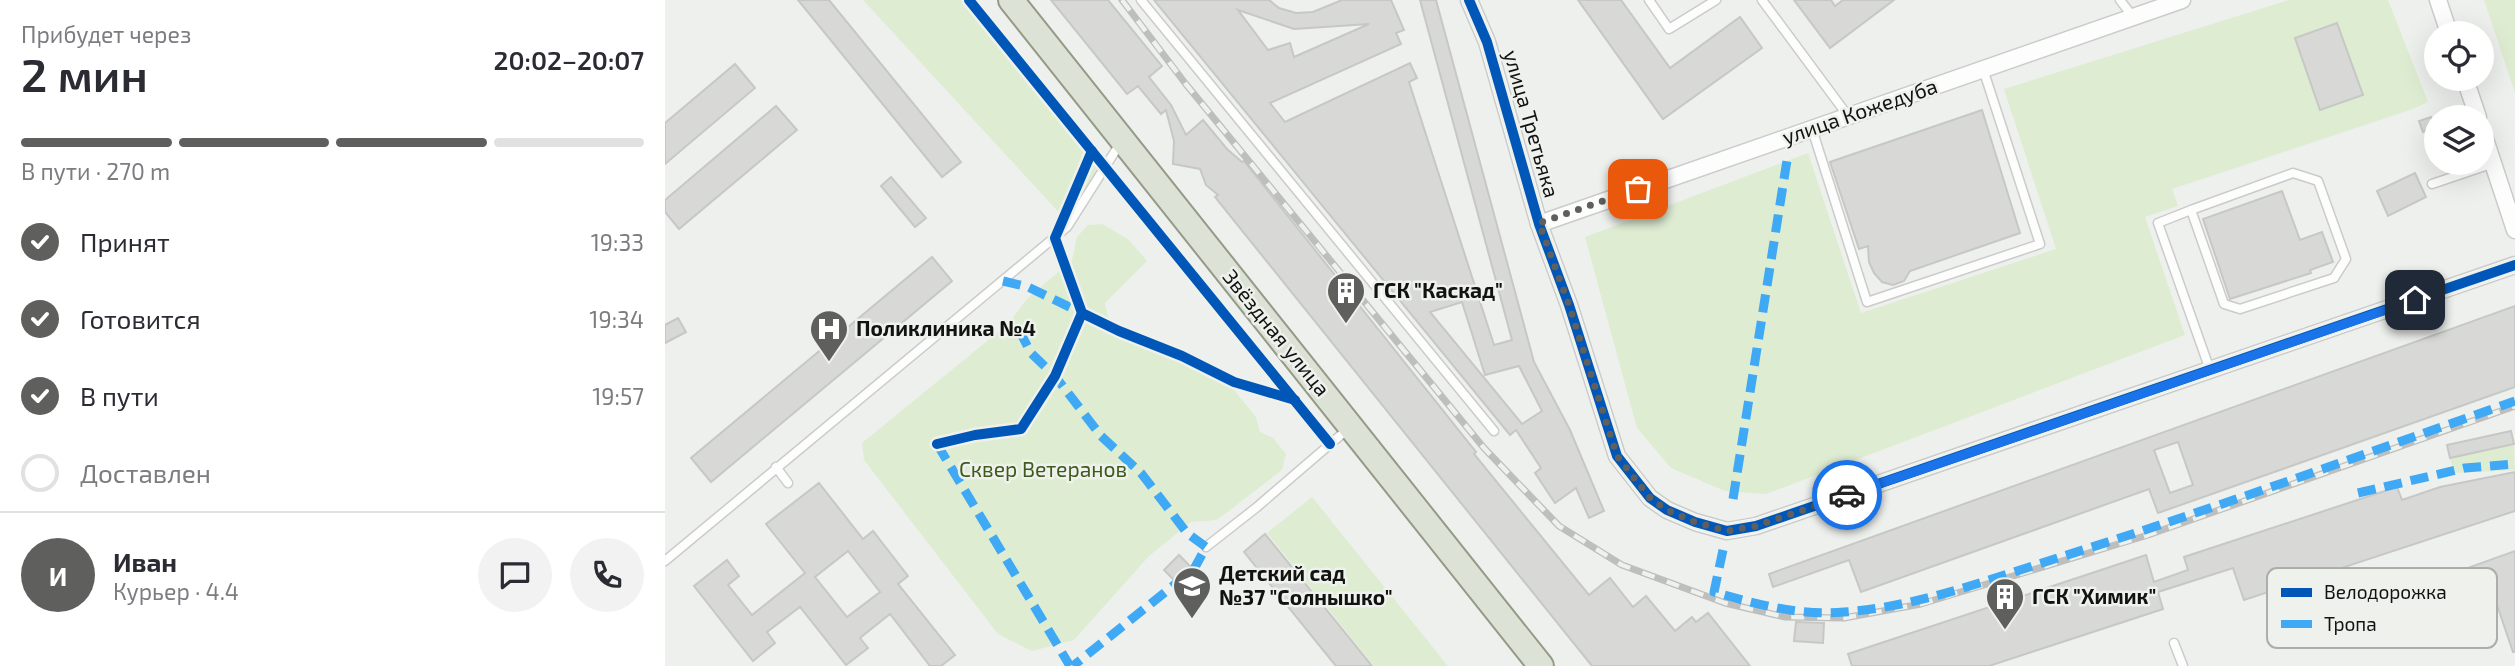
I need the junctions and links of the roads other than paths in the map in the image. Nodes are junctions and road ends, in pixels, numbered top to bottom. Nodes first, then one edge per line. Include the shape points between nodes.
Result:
1 (1011, 0) edge
2 (1141, 0) edge
3 (1469, 0) edge
4 (1649, 0) edge
5 (1716, 0) edge
6 (1762, 0) edge
7 (2120, 0) edge
8 (2182, 0) edge
9 (2438, 0) edge
10 (2133, 17) junction
11 (2445, 21) edge
12 (1983, 69) junction
13 (1848, 116) junction
14 (1812, 129) junction
15 (1122, 139) junction
16 (2494, 163) edge
17 (2458, 175) edge
18 (2431, 184) dead end
19 (2190, 210) junction
20 (1539, 223) junction
21 (2515, 230) edge
22 (2515, 265) edge
23 (2210, 370) junction
24 (1351, 426) junction
25 (1494, 431) dead end
26 (776, 467) junction
27 (788, 483) dead end
28 (1206, 547) dead end
29 (665, 561) edge
30 (2175, 643) dead end
31 (1541, 666) edge
32 (2183, 666) edge

1 - 15 main road, Звёздная улица
2 - 25 lane
3 - 20 street, улица Третьяка via 1487,42
4 - 5 lane via 1669,29
6 - 13 lane
7 - 10 lane
8 - 10 street, улица Кожедуба
9 - 11 street
10 - 12 street, улица Кожедуба
12 - 13 street, улица Кожедуба
12 - 14 lane via 2040,244 1867,302
13 - 14 street, улица Кожедуба
14 - 20 street, улица Кожедуба
15 - 24 main road, Звёздная улица
15 - 26 lane via 1067,227
16 - 21 street
17 - 18 lane
19 - 19 lane via 2293,173 2318,181 2346,260 2334,278 2240,309 2224,304
19 - 23 lane via 2158,223
20 - 23 street, улица Третьяка via 1617,456 1650,498 1667,510 1727,531 1756,526
22 - 23 street, улица Третьяка
24 - 28 lane
24 - 31 main road, Звёздная улица
26 - 27 lane
26 - 29 lane
30 - 32 lane

